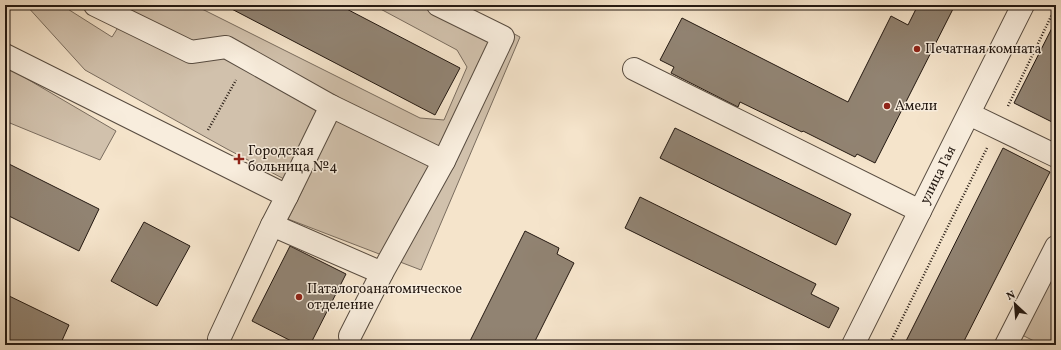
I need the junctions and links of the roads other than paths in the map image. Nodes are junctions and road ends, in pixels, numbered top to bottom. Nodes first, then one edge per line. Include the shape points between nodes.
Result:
1 (95, 5) edge
2 (438, 5) edge
3 (1023, 5) edge
4 (5, 55) edge
5 (634, 70) dead end
6 (330, 106) junction
7 (969, 114) junction
8 (1056, 156) edge
9 (444, 161) junction
10 (287, 196) junction
11 (920, 211) junction
12 (272, 225) junction
13 (1056, 247) edge
14 (382, 273) junction
15 (350, 336) dead end
16 (220, 345) edge
17 (853, 345) edge
18 (1006, 345) edge

1 - 6 street via 191,52 226,47
2 - 9 street via 503,37
3 - 7 street, улица Гая
4 - 10 street
5 - 11 street
6 - 9 street
6 - 10 street
7 - 8 street
7 - 11 street, улица Гая
9 - 14 street
10 - 12 street
11 - 17 street, улица Гая
12 - 14 street
12 - 16 street via 219,339
13 - 18 street
14 - 15 street

